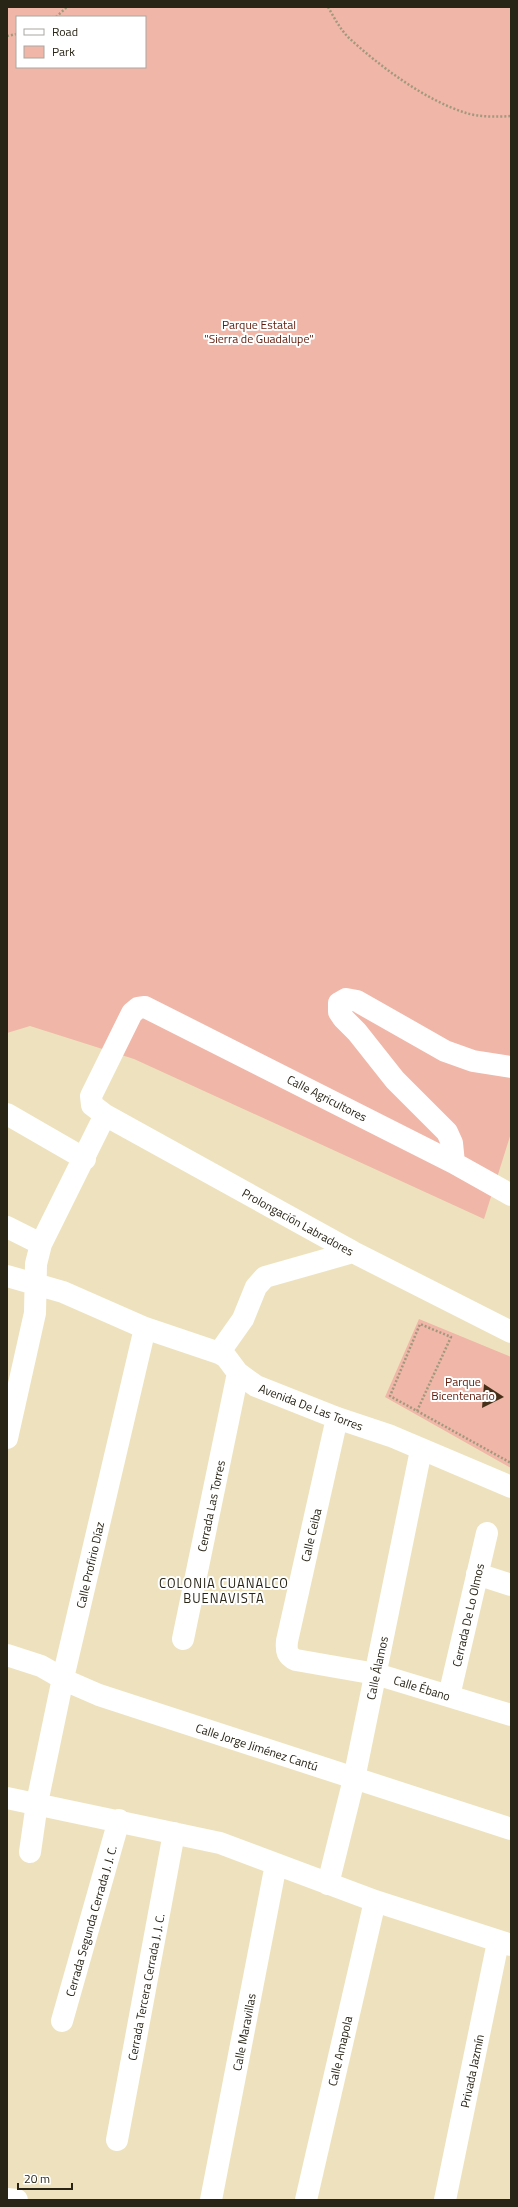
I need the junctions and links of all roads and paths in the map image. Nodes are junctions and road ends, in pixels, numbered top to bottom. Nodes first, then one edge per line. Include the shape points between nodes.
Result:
1 (67, 7) edge
2 (328, 7) edge
3 (57, 16) edge
4 (511, 116) edge
5 (511, 1067) edge
6 (98, 1108) junction
7 (7, 1114) edge
8 (86, 1159) junction
9 (454, 1163) junction
10 (511, 1195) edge
11 (7, 1227) edge
12 (41, 1244) junction
13 (354, 1252) junction
14 (7, 1276) edge
15 (35, 1283) junction
16 (145, 1328) junction
17 (511, 1332) edge
18 (219, 1353) junction
19 (238, 1373) junction
20 (417, 1411) junction
21 (337, 1418) junction
22 (7, 1438) edge
23 (421, 1450) junction
24 (511, 1463) edge
25 (511, 1487) edge
26 (487, 1533) dead end
27 (477, 1574) junction
28 (511, 1585) edge
29 (183, 1639) dead end
30 (287, 1653) joint
31 (7, 1655) edge
32 (376, 1674) junction
33 (63, 1678) junction
34 (449, 1696) junction
35 (511, 1715) edge
36 (354, 1779) junction
37 (7, 1798) edge
38 (37, 1803) junction
39 (119, 1820) junction
40 (511, 1829) edge
41 (174, 1833) junction
42 (30, 1852) dead end
43 (276, 1864) junction
44 (328, 1884) junction
45 (375, 1902) junction
46 (505, 1943) edge
47 (62, 2021) dead end
48 (117, 2140) dead end
49 (7, 2199) edge
50 (17, 2200) edge
51 (211, 2200) edge
52 (306, 2200) edge
53 (445, 2200) edge

1 - 3 path
2 - 4 path via 347,36 414,88 443,104 467,113
5 - 9 street via 473,1061 446,1051 357,1001 346,998 338,1003 343,1018 395,1080 447,1132 452,1143
6 - 8 street
6 - 9 street, Calle Agricultores via 91,1096 132,1013 141,1006 150,1008
6 - 13 street, Prolongación Labradores
7 - 8 street
8 - 12 street
9 - 10 street, Calle Agricultores
11 - 12 street
12 - 15 street
13 - 17 street, Prolongación Labradores
13 - 18 street via 265,1277 256,1287 243,1319
14 - 15 street, Avenida De Las Torres
15 - 16 street, Avenida De Las Torres via 63,1292
15 - 22 street via 35,1313
16 - 18 street, Avenida De Las Torres
16 - 33 street, Calle Profirio Díaz
18 - 19 street, Avenida De Las Torres via 226,1357
19 - 21 street, Avenida De Las Torres via 256,1386
19 - 29 street, Cerrada Las Torres
20 - 20 path via 390,1396 420,1324 451,1337
20 - 24 path
21 - 23 street, Avenida De Las Torres via 392,1436
21 - 30 street, Calle Ceiba via 287,1641
23 - 25 street, Avenida De Las Torres
23 - 32 street, Calle Álamos
26 - 27 street, Cerrada De Lo Olmos
27 - 28 street
27 - 34 street, Cerrada De Lo Olmos
30 - 32 street, Calle Ébano via 290,1658 296,1660
31 - 33 street, Calle Jorge Jiménez Cantú via 41,1666
32 - 34 street, Calle Ébano
32 - 36 street, Calle Álamos
33 - 36 street, Calle Jorge Jiménez Cantú via 99,1695
33 - 38 street, Calle Profirio Díaz
34 - 35 street, Calle Ébano
36 - 40 street, Calle Jorge Jiménez Cantú
36 - 44 street, Calle Álamos
37 - 38 street
38 - 39 street
38 - 42 street, Calle Profirio Díaz
39 - 41 street
39 - 47 street, Cerrada Segunda Cerrada J. J. C.
41 - 43 street via 220,1843
41 - 48 street, Cerrada Tercera Cerrada J. J. C.
43 - 44 street
43 - 51 street, Calle Maravillas
44 - 45 street
45 - 46 street
45 - 52 street, Calle Amapola
46 - 53 street, Privada Jazmín
49 - 50 street

